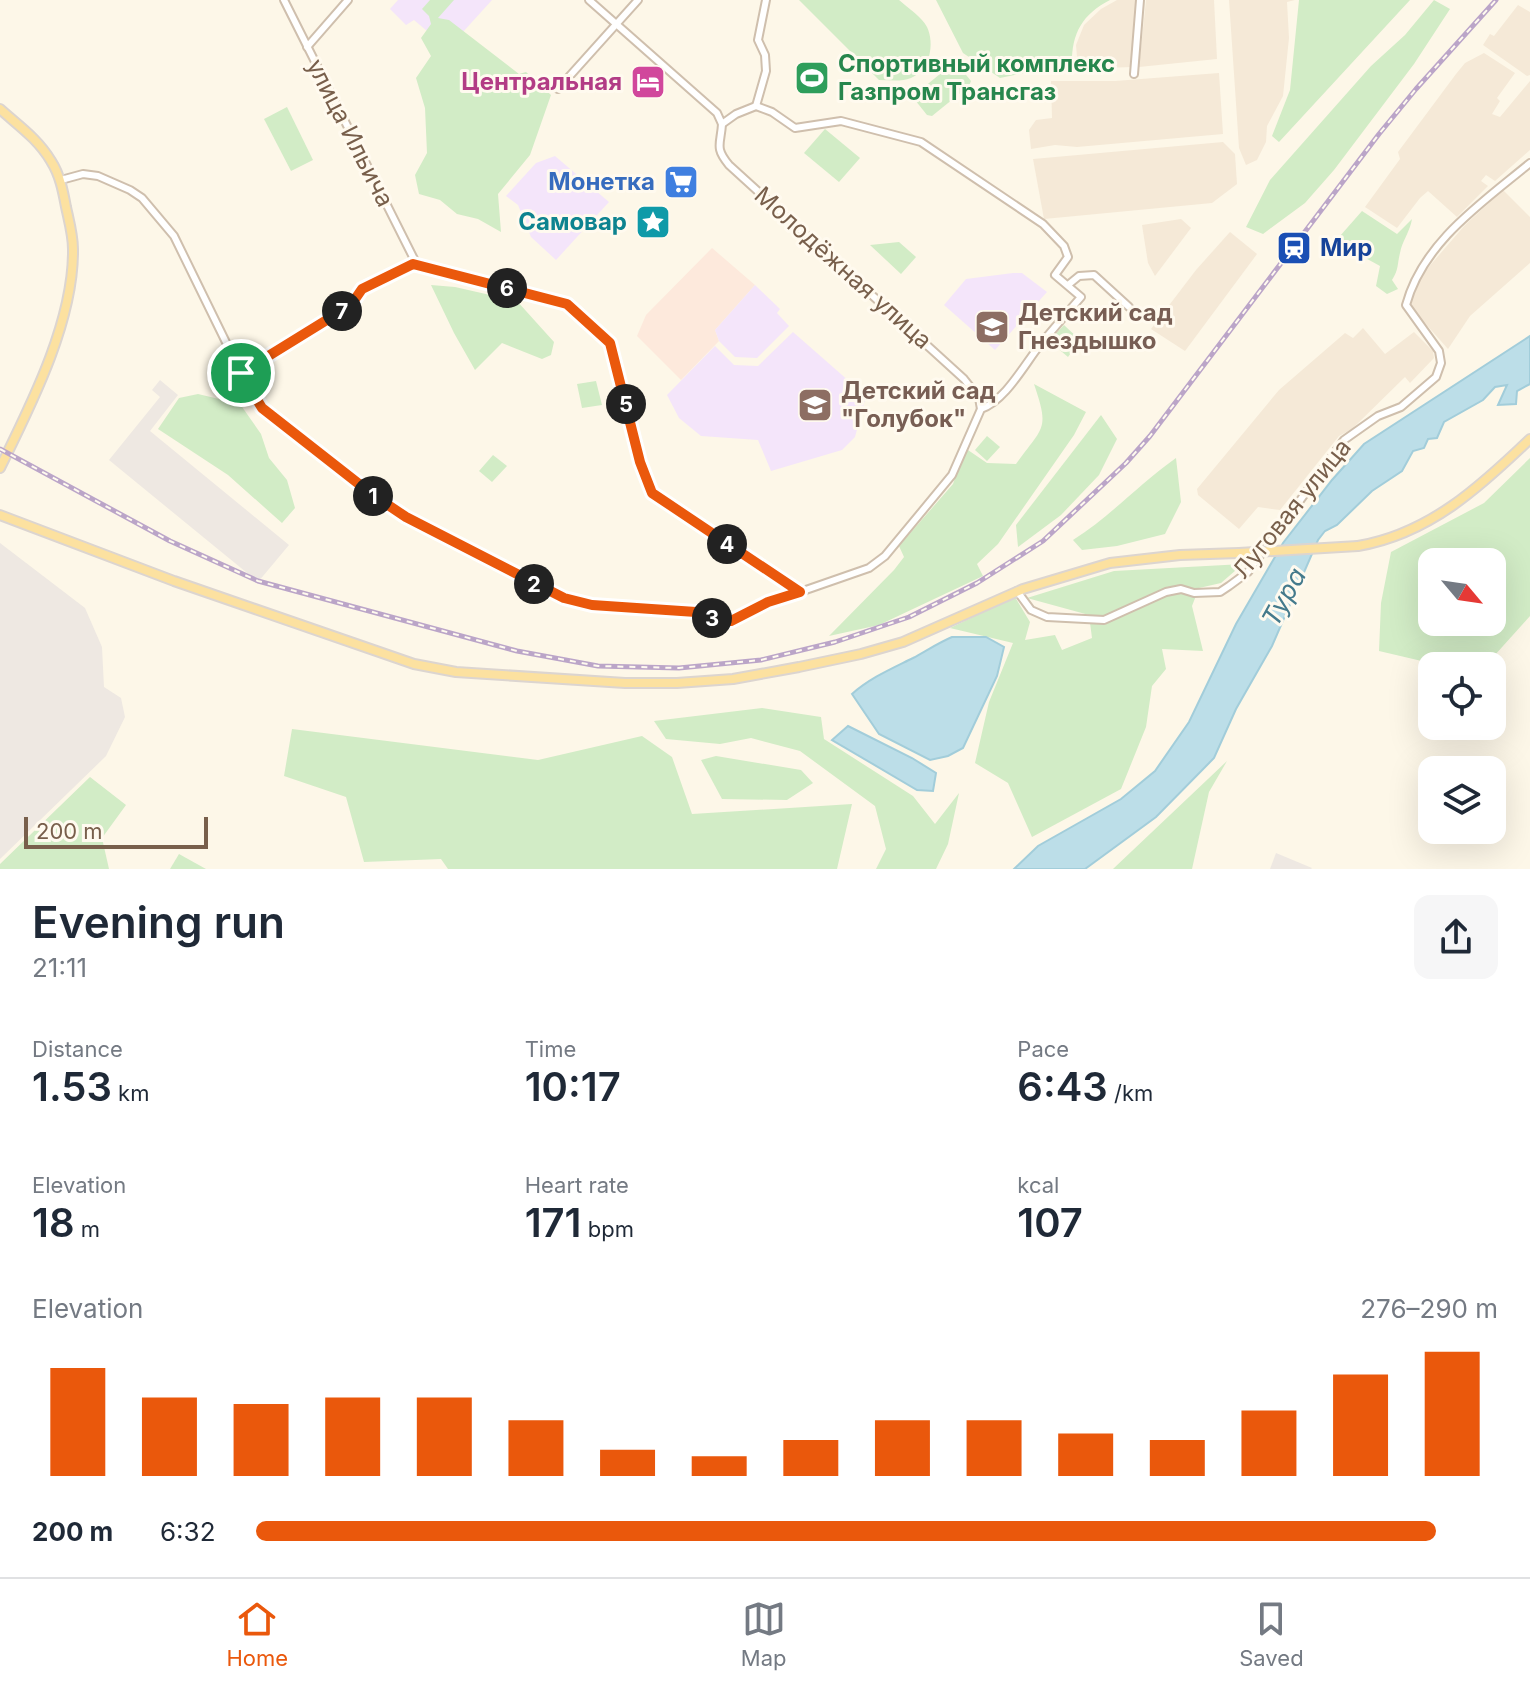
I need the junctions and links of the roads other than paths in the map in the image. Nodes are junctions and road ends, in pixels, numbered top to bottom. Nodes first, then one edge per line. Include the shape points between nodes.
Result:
1 (284, 0) edge
2 (348, 0) edge
3 (589, 0) edge
4 (638, 0) edge
5 (766, 0) edge
6 (1140, 0) edge
7 (617, 24) junction
8 (307, 47) junction
9 (1134, 74) dead end
10 (558, 89) dead end
11 (756, 106) junction
12 (0, 109) edge
13 (722, 124) junction
14 (1530, 163) edge
15 (61, 180) junction
16 (417, 265) junction
17 (1068, 285) junction
18 (1129, 307) dead end
19 (241, 373) junction
20 (981, 409) junction
21 (1530, 439) edge
22 (0, 468) edge
23 (0, 515) edge
24 (1017, 591) junction
25 (800, 592) junction

1 - 8 street, улица Ильича
2 - 8 street
3 - 7 street
4 - 7 street
5 - 11 street via 758,40 766,71
6 - 9 street
7 - 10 street
7 - 13 street via 717,113
8 - 16 street, улица Ильича
11 - 13 street
11 - 17 street via 795,128 841,121 921,142 1043,224 1064,246 1068,257 1055,275
12 - 15 main road via 42,147
13 - 20 street, Молодёжная улица via 718,145 729,165 964,379
14 - 24 street, Луговая улица via 1460,220 1411,284 1406,305 1439,351 1436,377 1401,407 1344,440 1248,572 1220,592 1166,592 1104,620 1047,617 1031,610
15 - 19 street via 83,174 106,179 142,198 186,258
15 - 22 main road via 73,248 70,281 52,350
16 - 19 street via 362,289 351,305
16 - 25 street via 567,304 610,343 652,493
17 - 18 street via 1079,276 1094,275
17 - 20 street via 1081,297 1020,375
19 - 25 street via 262,408 373,495 564,598 592,605 696,612 731,621
20 - 25 street via 952,475 885,556 869,568
21 - 24 main road, bridge via 1440,516 1380,542 1110,563
23 - 24 main road via 414,664 535,678 677,683 797,668 903,642

